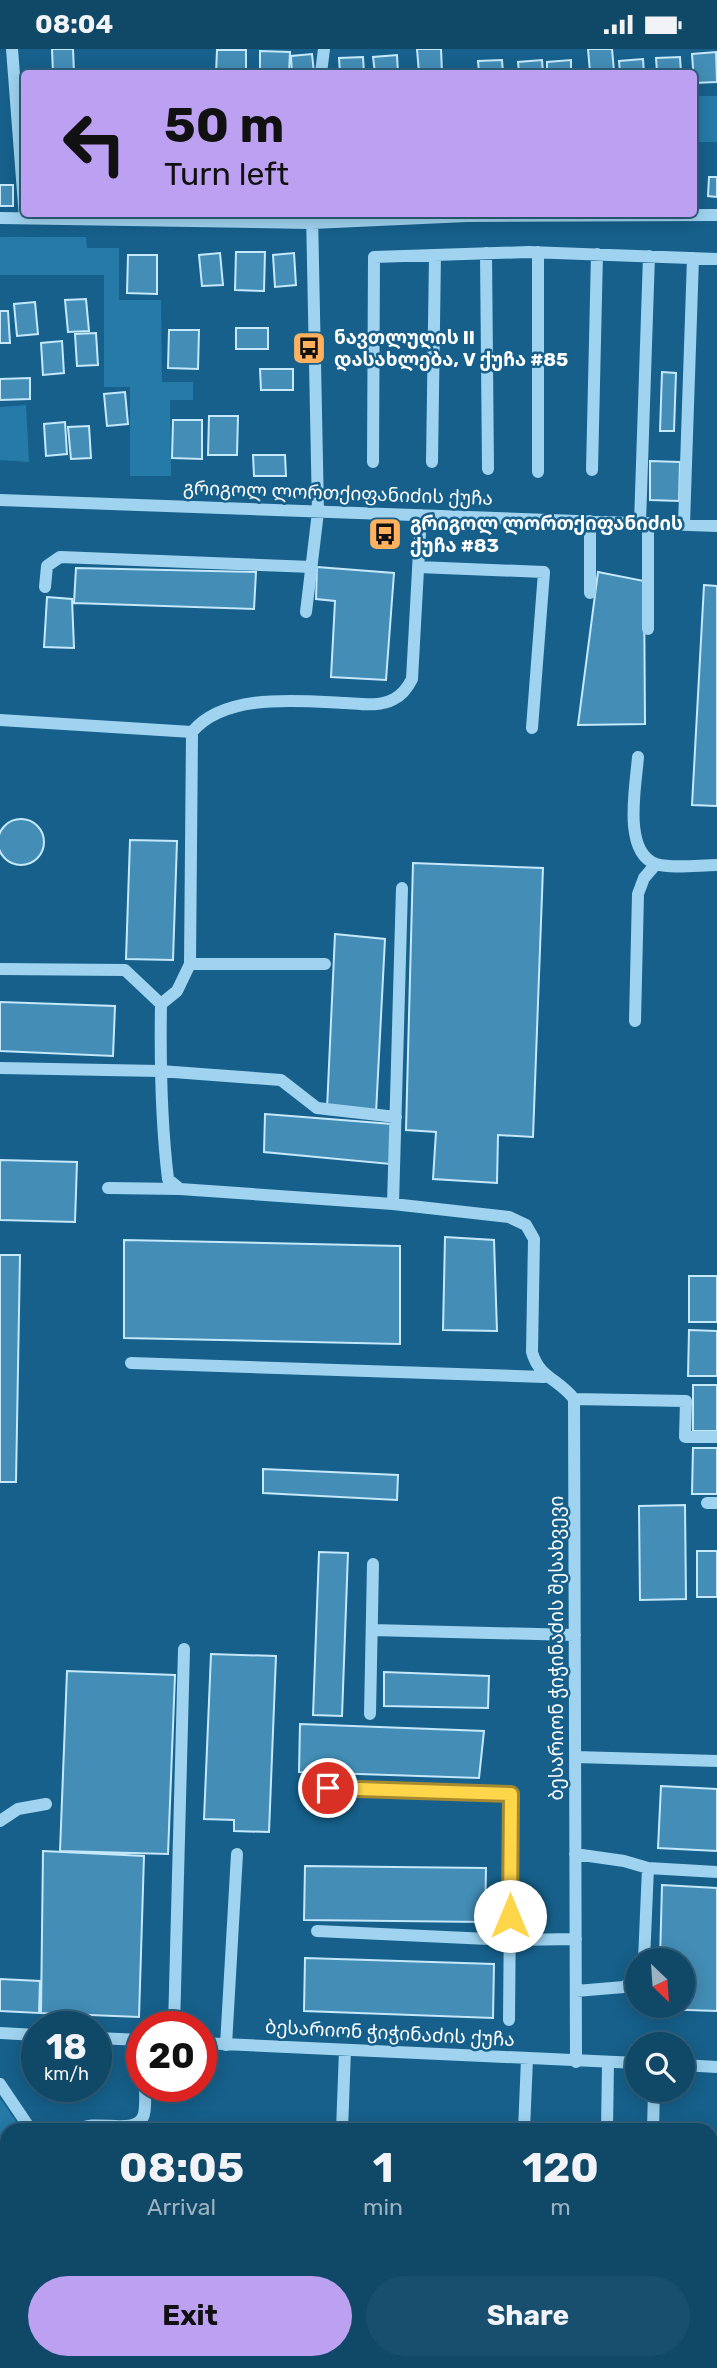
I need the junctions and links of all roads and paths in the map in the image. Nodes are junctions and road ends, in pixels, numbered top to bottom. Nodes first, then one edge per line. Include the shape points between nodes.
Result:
1 (12, 49) edge
2 (324, 49) edge
3 (321, 70) edge
4 (21, 176) edge
5 (697, 215) edge
6 (717, 215) edge
7 (156, 217) edge
8 (366, 217) edge
9 (0, 218) edge
10 (24, 218) joint
11 (312, 218) edge
12 (538, 252) junction
13 (485, 253) junction
14 (597, 254) junction
15 (435, 255) junction
16 (649, 256) junction
17 (694, 258) junction
18 (717, 259) edge
19 (373, 462) dead end
20 (432, 462) dead end
21 (488, 469) dead end
22 (592, 470) dead end
23 (538, 472) dead end
24 (0, 500) edge
25 (318, 512) junction
26 (421, 515) junction
27 (590, 521) junction
28 (644, 523) junction
29 (684, 524) junction
30 (717, 526) edge
31 (312, 567) junction
32 (418, 567) junction
33 (45, 587) dead end
34 (590, 593) dead end
35 (306, 612) dead end
36 (648, 629) dead end
37 (0, 720) edge
38 (533, 728) dead end
39 (192, 731) junction
40 (638, 757) dead end
41 (656, 864) junction
42 (717, 865) edge
43 (402, 888) dead end
44 (190, 964) junction
45 (326, 964) dead end
46 (0, 969) edge
47 (161, 1004) junction
48 (635, 1021) dead end
49 (0, 1068) edge
50 (160, 1071) junction
51 (396, 1117) junction
52 (108, 1188) dead end
53 (180, 1189) junction
54 (393, 1204) junction
55 (131, 1363) dead end
56 (544, 1377) junction
57 (574, 1399) junction
58 (717, 1437) edge
59 (373, 1564) dead end
60 (372, 1630) junction
61 (575, 1635) junction
62 (184, 1649) dead end
63 (370, 1714) dead end
64 (575, 1757) junction
65 (717, 1761) edge
66 (328, 1788) dead end
67 (46, 1804) dead end
68 (0, 1821) edge
69 (237, 1854) dead end
70 (575, 1854) junction
71 (648, 1868) junction
72 (717, 1872) edge
73 (317, 1931) dead end
74 (576, 1939) junction
75 (510, 1940) junction
76 (645, 1948) edge
77 (625, 1986) edge
78 (576, 1991) junction
79 (174, 2011) edge
80 (509, 2020) dead end
81 (0, 2033) edge
82 (21, 2034) edge
83 (217, 2044) edge
84 (226, 2045) junction
85 (345, 2050) junction
86 (527, 2059) junction
87 (576, 2061) junction
88 (608, 2063) junction
89 (625, 2063) edge
90 (695, 2066) edge
91 (717, 2067) edge
92 (0, 2084) edge
93 (144, 2102) edge
94 (654, 2102) edge
95 (26, 2123) edge
96 (137, 2123) edge
97 (342, 2123) edge
98 (524, 2123) edge
99 (607, 2123) edge
100 (653, 2123) edge

1 - 4 street
2 - 3 street
5 - 6 street
7 - 10 street
7 - 11 street
8 - 11 street
9 - 10 street
11 - 25 street
12 - 13 street
12 - 14 street
12 - 23 street
13 - 15 street
13 - 21 street
14 - 16 street
14 - 22 street
15 - 19 street via 374,257
15 - 20 street
16 - 17 street
16 - 28 street
17 - 18 street
17 - 29 street
24 - 25 street, გრიგოლ ლორთქიფანიძის ქუჩა
25 - 26 street, გრიგოლ ლორთქიფანიძის ქუჩა
25 - 31 street
26 - 27 street, გრიგოლ ლორთქიფანიძის ქუჩა
26 - 32 street
27 - 28 street, გრიგოლ ლორთქიფანიძის ქუჩა
27 - 34 street
28 - 29 street, გრიგოლ ლორთქიფანიძის ქუჩა
28 - 36 street
29 - 30 street, გრიგოლ ლორთქიფანიძის ქუჩა
31 - 33 street via 60,557 47,566
31 - 35 street
32 - 38 street via 544,572
32 - 39 street via 412,680 394,700 376,705 279,699 220,710
37 - 39 street
39 - 44 street
40 - 41 street via 634,839 644,856
41 - 42 street
41 - 48 street via 638,894
43 - 51 street
44 - 45 street
44 - 47 street via 177,991
46 - 47 street via 125,970
47 - 50 street
49 - 50 street
50 - 51 street via 281,1080 317,1108
50 - 53 street via 168,1179
51 - 54 street
52 - 53 street
53 - 54 street
54 - 56 street via 509,1217 526,1225 534,1239 535,1255 532,1352
55 - 56 street
56 - 57 street
57 - 58 street via 686,1401 685,1437
57 - 61 street, ბესარიონ ჭიჭინაძის შესახვევი
59 - 60 street
60 - 61 street
60 - 63 street
61 - 64 street, ბესარიონ ჭიჭინაძის შესახვევი
62 - 79 street
64 - 65 street
64 - 70 street, ბესარიონ ჭიჭინაძის შესახვევი
66 - 75 street via 511,1794
67 - 68 street via 18,1809
69 - 84 street
70 - 71 street
70 - 74 street, ბესარიონ ჭიჭინაძის შესახვევი
71 - 72 street
71 - 76 street
73 - 75 street
74 - 75 street
74 - 78 street, ბესარიონ ჭიჭინაძის შესახვევი
75 - 80 street
77 - 78 street
78 - 87 street, ბესარიონ ჭიჭინაძის შესახვევი
81 - 82 street
83 - 84 street, ბესარიონ ჭიჭინაძის ქუჩა
84 - 85 street, ბესარიონ ჭიჭინაძის ქუჩა
85 - 86 street, ბესარიონ ჭიჭინაძის ქუჩა
85 - 97 street
86 - 87 street, ბესარიონ ჭიჭინაძის ქუჩა
86 - 98 street
87 - 88 street, ბესარიონ ჭიჭინაძის ქუჩა
88 - 89 street, ბესარიონ ჭიჭინაძის ქუჩა
88 - 99 street
90 - 91 street
92 - 95 street
93 - 96 street via 144,2116
94 - 100 street

